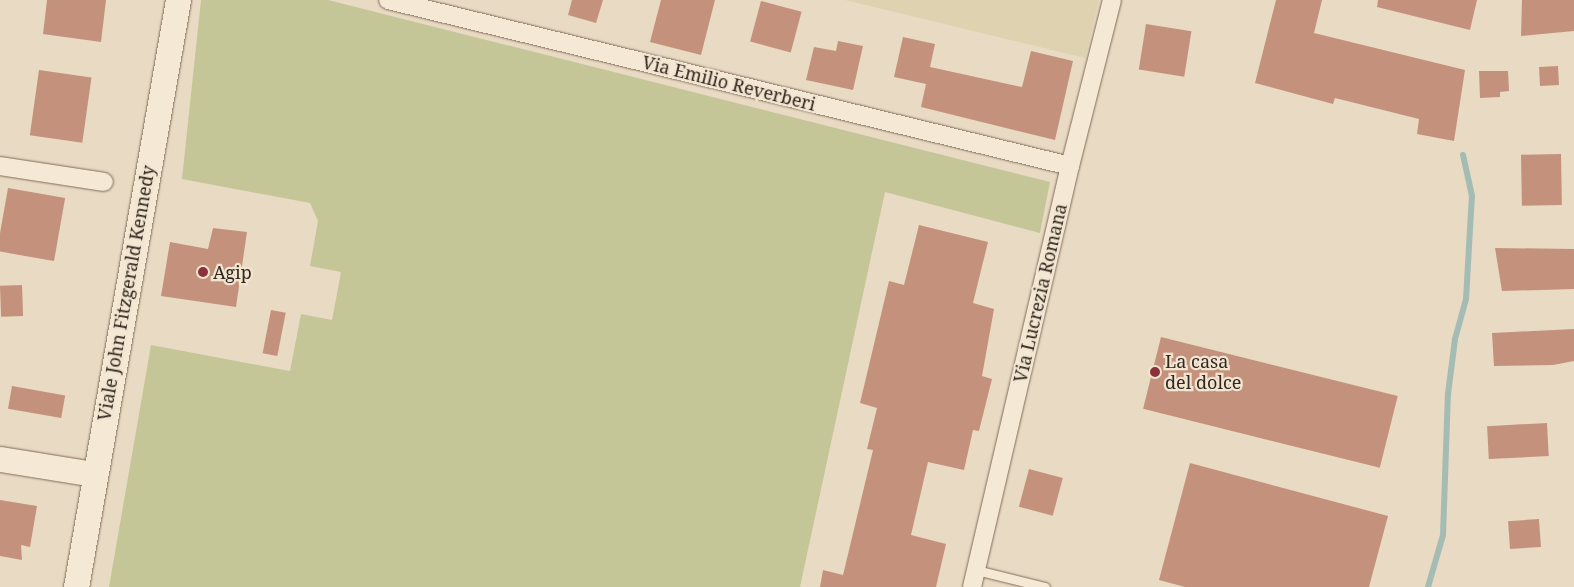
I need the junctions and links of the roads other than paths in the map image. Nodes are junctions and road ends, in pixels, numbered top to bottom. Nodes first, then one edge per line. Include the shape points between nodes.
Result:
1 (178, 0) edge
2 (388, 0) edge
3 (1112, 0) edge
4 (0, 166) edge
5 (1070, 166) junction
6 (104, 182) dead end
7 (0, 459) edge
8 (94, 474) junction
9 (974, 579) edge
10 (76, 587) edge
11 (1045, 587) edge

1 - 8 street, Viale John Fitzgerald Kennedy
2 - 5 street, Via Emilio Reverberi
3 - 5 street, Via Lucrezia Romana
4 - 6 street
5 - 9 street, Via Lucrezia Romana
7 - 8 street
8 - 10 street, Viale John Fitzgerald Kennedy
9 - 11 lane

